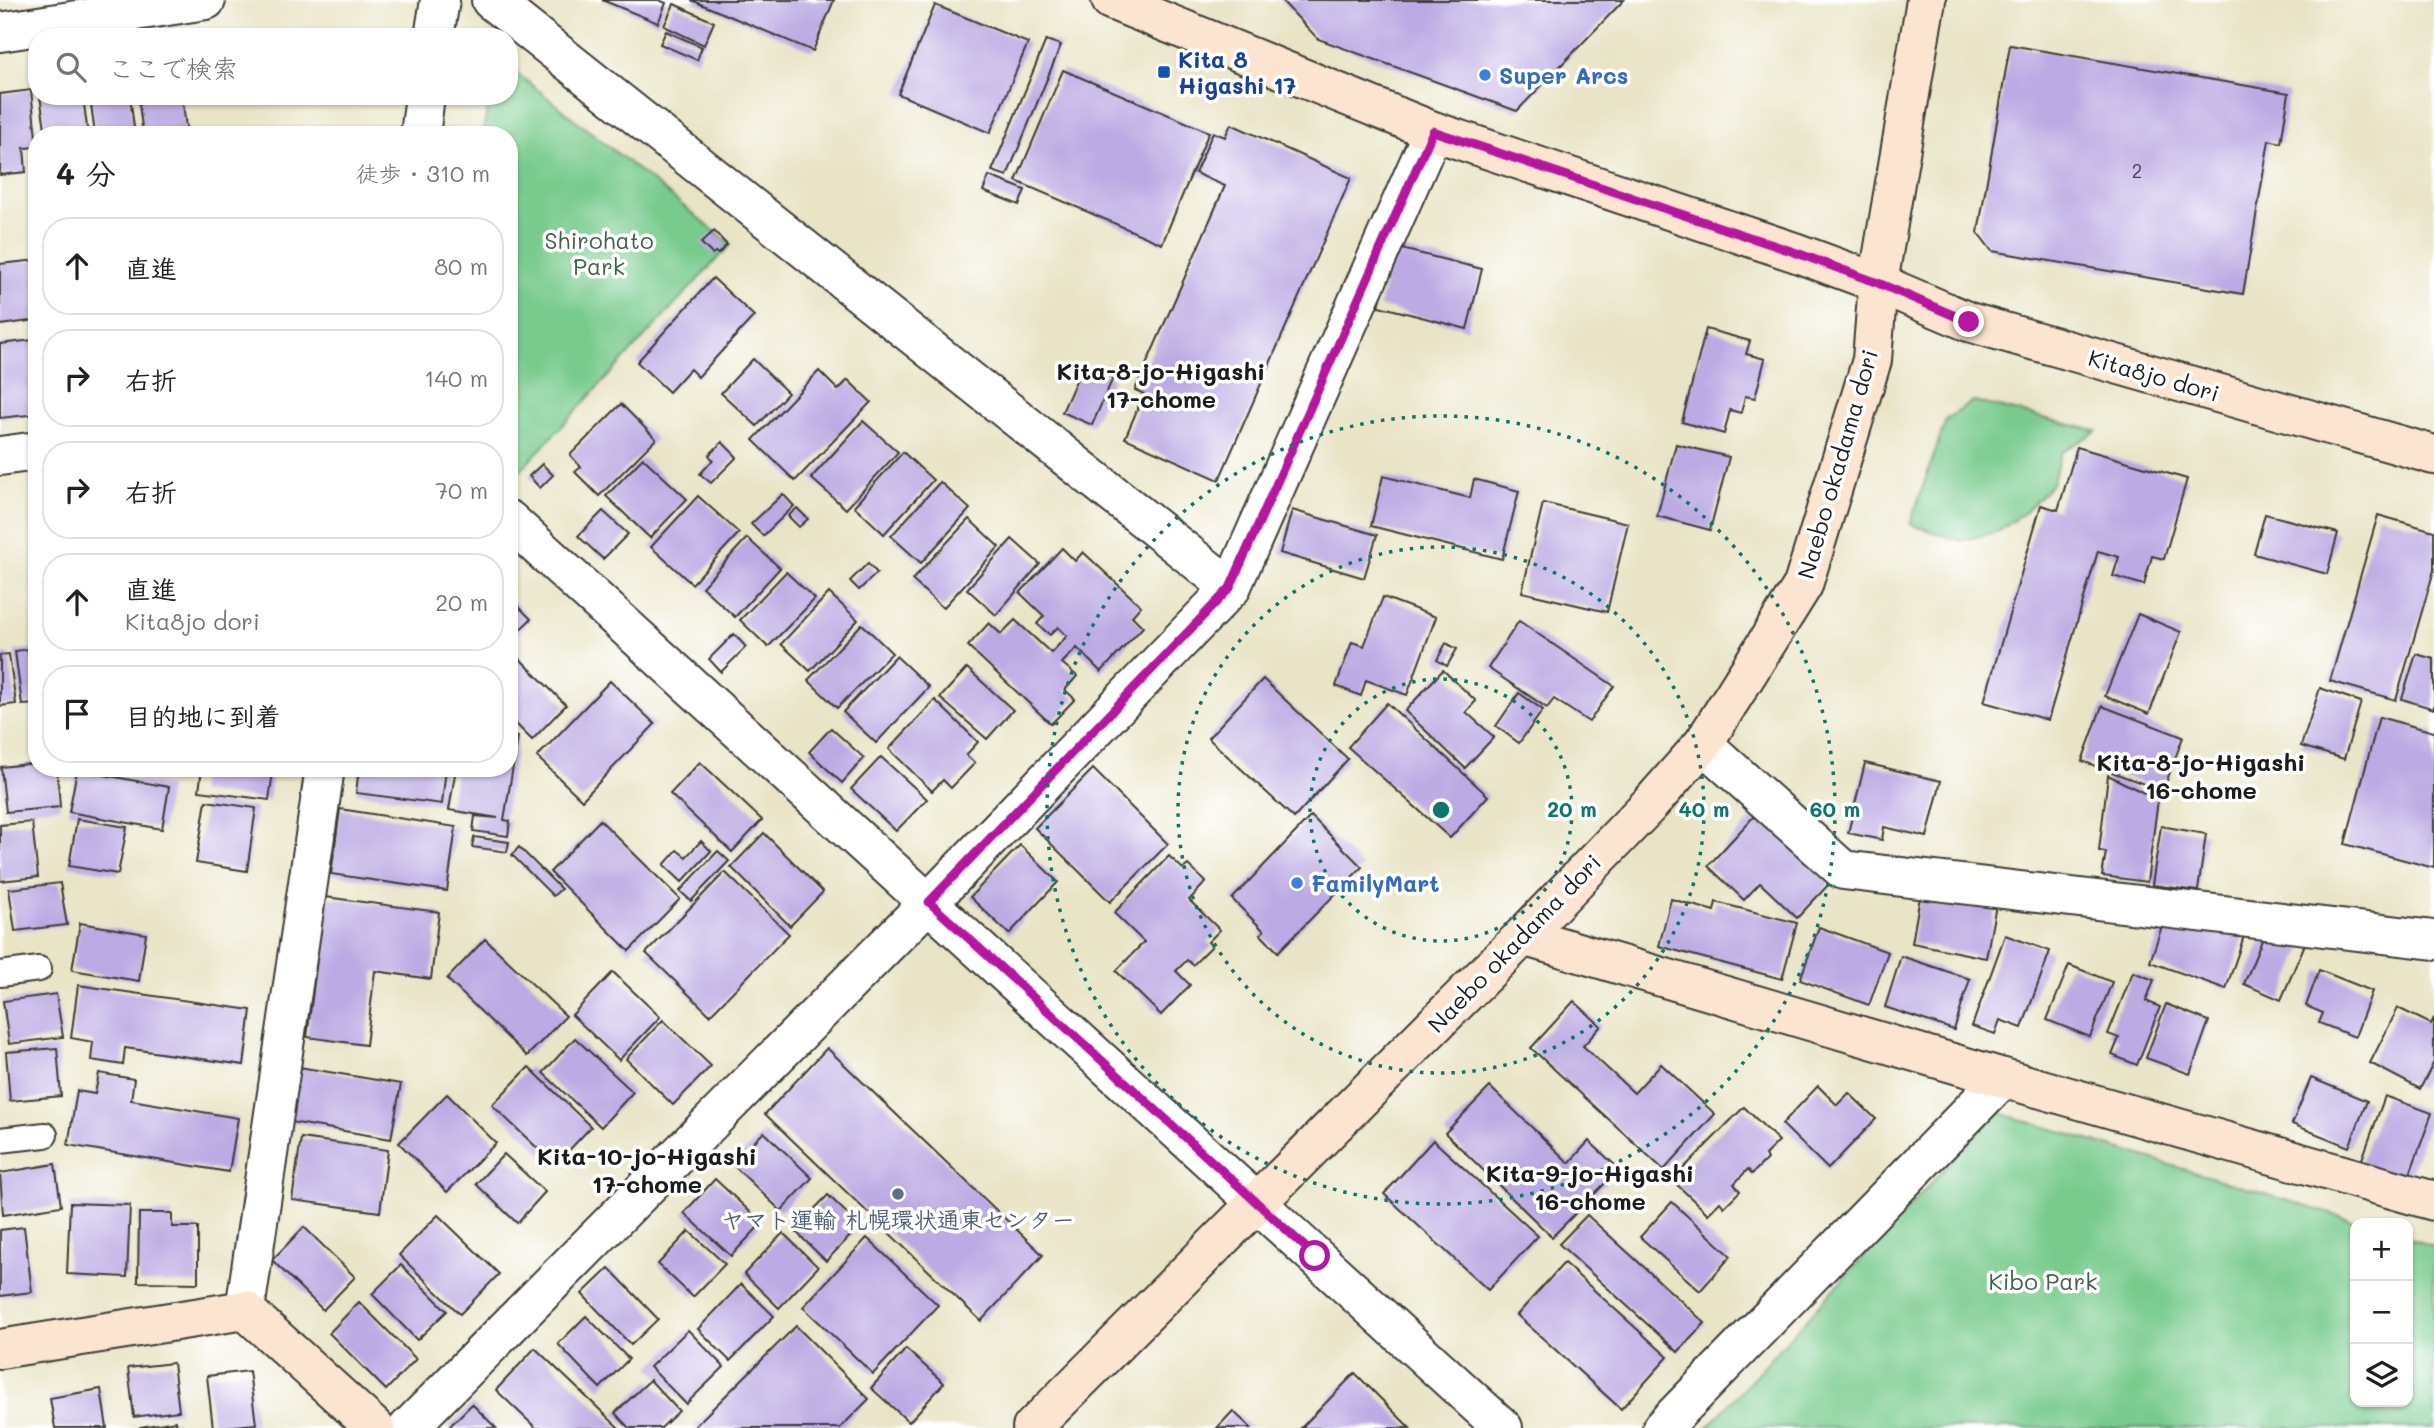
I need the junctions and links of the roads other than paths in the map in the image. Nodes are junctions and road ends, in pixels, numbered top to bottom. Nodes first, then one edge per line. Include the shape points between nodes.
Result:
1 (206, 0) edge
2 (440, 0) edge
3 (491, 0) edge
4 (1111, 0) edge
5 (1926, 0) edge
6 (435, 28) edge
7 (0, 32) edge
8 (424, 105) edge
9 (420, 126) edge
10 (1433, 131) junction
11 (1878, 283) junction
12 (28, 452) edge
13 (2434, 455) edge
14 (0, 456) edge
15 (518, 528) edge
16 (1230, 588) junction
17 (1703, 744) junction
18 (324, 777) edge
19 (929, 902) junction
20 (1522, 936) junction
21 (2434, 940) edge
22 (39, 969) dead end
23 (0, 974) edge
24 (2003, 1078) junction
25 (45, 1135) dead end
26 (0, 1140) edge
27 (2434, 1201) edge
28 (1256, 1202) junction
29 (245, 1310) junction
30 (0, 1349) edge
31 (375, 1428) edge
32 (408, 1428) edge
33 (1032, 1428) edge
34 (1503, 1428) edge
35 (1662, 1428) edge

1 - 7 street
2 - 6 street
3 - 16 street
4 - 10 street, Kita8jo dori
5 - 11 street, Naebo okadama dori
8 - 9 street
10 - 11 street, Kita8jo dori
10 - 16 street
11 - 13 street, Kita8jo dori via 1969,322
11 - 17 street, Naebo okadama dori via 1872,360 1803,585
12 - 14 street
15 - 19 street
16 - 19 street
17 - 20 street, Naebo okadama dori
17 - 21 street via 1843,870
18 - 29 street
19 - 28 street
19 - 32 street
20 - 24 street
20 - 28 street, Naebo okadama dori
22 - 23 lane
24 - 27 street
24 - 35 street
25 - 26 lane
28 - 33 street, Naebo okadama dori
28 - 34 street
29 - 30 street
29 - 31 street

